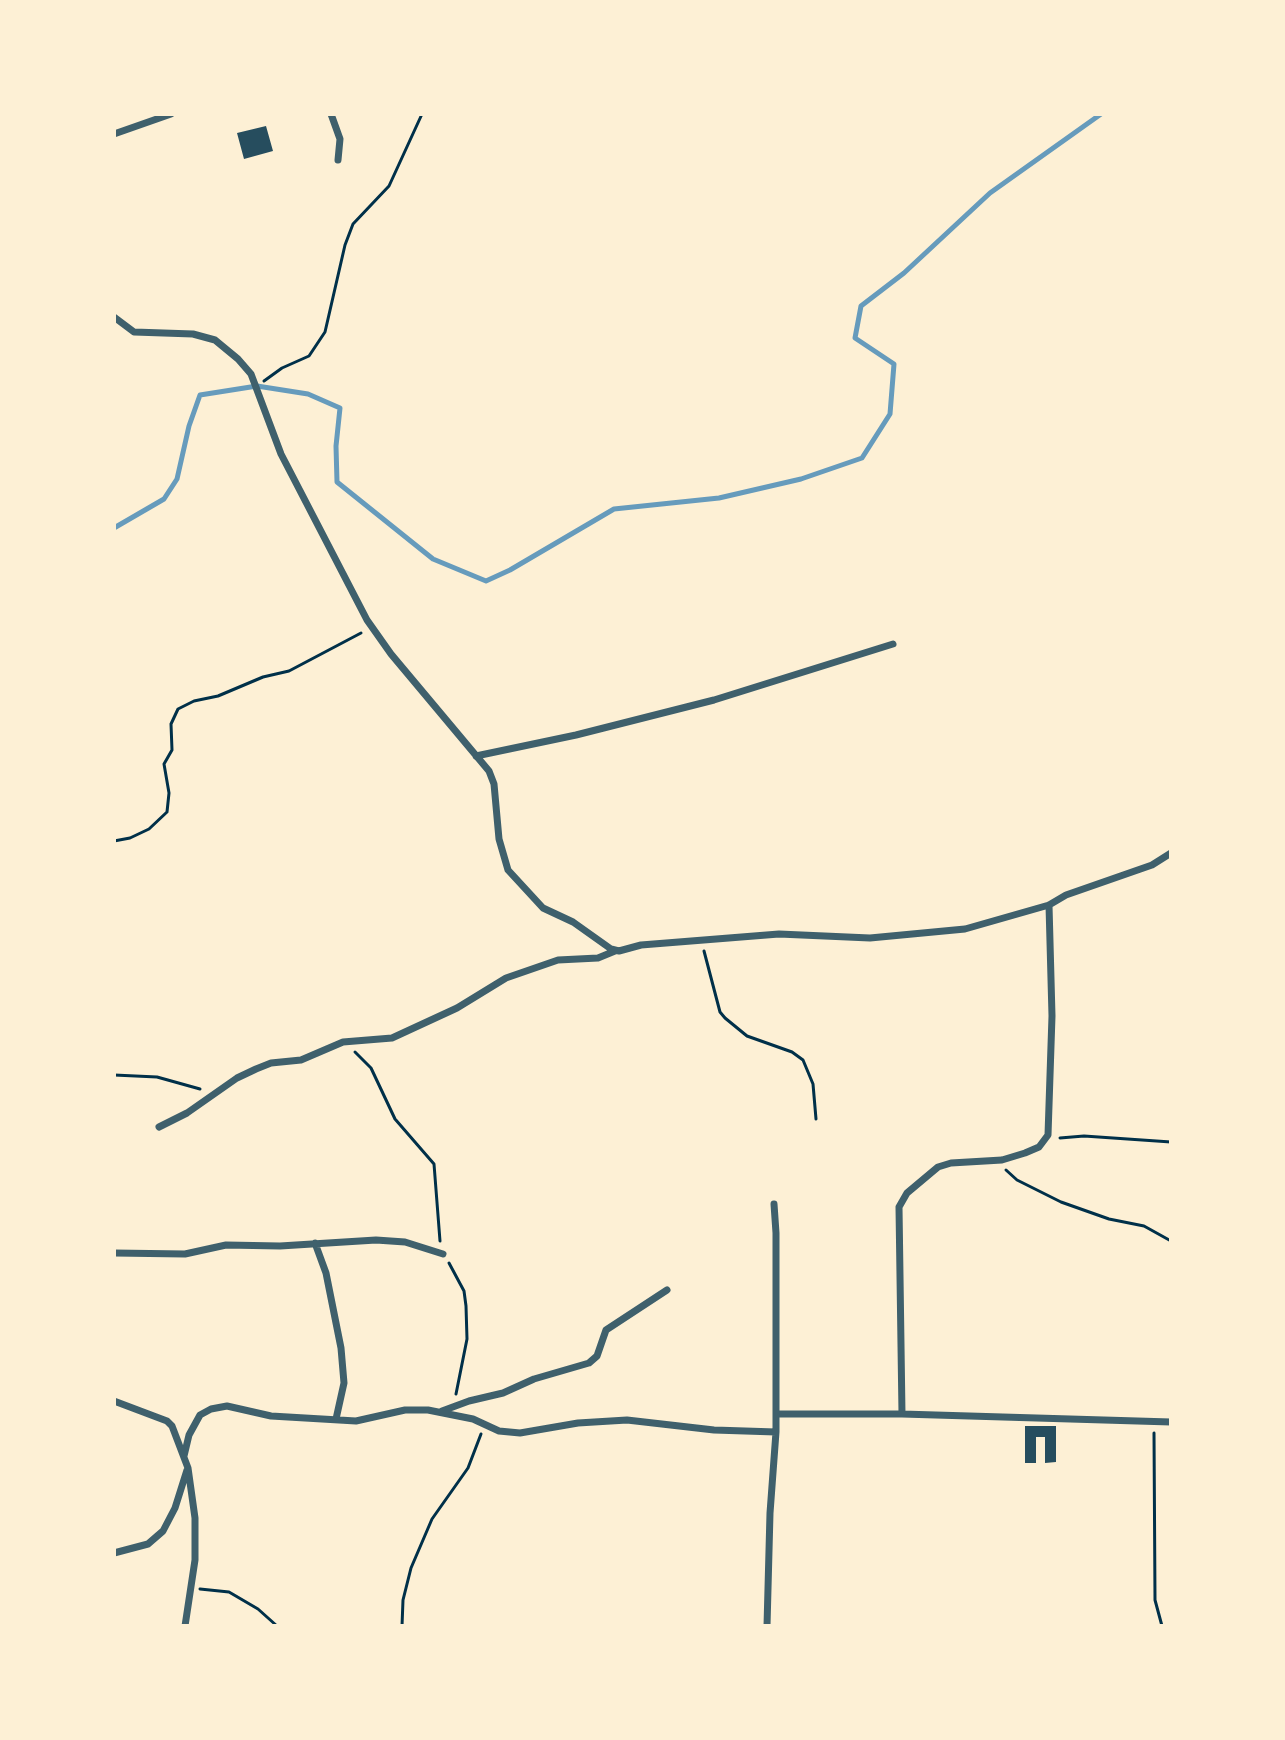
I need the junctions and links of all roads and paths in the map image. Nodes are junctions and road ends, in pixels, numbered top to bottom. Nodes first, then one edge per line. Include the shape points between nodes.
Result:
1 (171, 114) edge
2 (331, 114) edge
3 (422, 114) edge
4 (114, 134) edge
5 (338, 160) dead end
6 (114, 317) edge
7 (257, 386) junction
8 (1171, 426) edge
9 (1171, 443) edge
10 (371, 627) junction
11 (893, 644) dead end
12 (476, 756) junction
13 (114, 841) edge
14 (1171, 853) edge
15 (1049, 905) junction
16 (701, 940) junction
17 (617, 950) junction
18 (343, 1042) junction
19 (114, 1075) edge
20 (212, 1094) junction
21 (816, 1119) dead end
22 (159, 1127) dead end
23 (1044, 1140) junction
24 (1171, 1142) edge
25 (994, 1160) junction
26 (774, 1204) dead end
27 (1171, 1241) edge
28 (315, 1243) junction
29 (114, 1253) edge
30 (443, 1254) junction
31 (667, 1290) dead end
32 (114, 1401) edge
33 (454, 1406) junction
34 (440, 1412) junction
35 (776, 1414) junction
36 (902, 1414) junction
37 (336, 1419) junction
38 (1154, 1421) junction
39 (1171, 1422) edge
40 (486, 1425) junction
41 (776, 1432) junction
42 (184, 1456) junction
43 (188, 1468) junction
44 (114, 1553) edge
45 (193, 1589) junction
46 (185, 1626) edge
47 (277, 1626) edge
48 (402, 1626) edge
49 (767, 1626) edge
50 (1162, 1626) edge

1 - 4 street
2 - 5 street via 340,139
3 - 7 path via 389,186 353,224 325,332 309,356
6 - 7 street via 134,332 215,340 238,359
7 - 10 street via 281,454
8 - 9 path
10 - 12 street
10 - 13 path via 289,671 178,709 171,724 172,750 164,764 167,812 149,829
11 - 12 street via 714,700
12 - 17 street via 494,784 508,870 543,908
14 - 15 street
15 - 16 street via 965,929 870,938 779,934
15 - 23 street via 1050,1126
16 - 17 street
16 - 21 path via 720,1012 747,1036 803,1060 813,1084
17 - 18 street via 598,958 558,960 506,978 392,1038
18 - 20 street via 301,1060 263,1066
18 - 30 path via 371,1068 395,1119 434,1164
19 - 20 path via 166,1078
20 - 22 street
23 - 24 path via 1084,1136
23 - 25 street via 1025,1153
25 - 27 path via 1039,1192 1109,1219 1144,1226
25 - 36 street via 938,1167 907,1193 899,1207
26 - 35 street
28 - 29 street via 226,1245 185,1254
28 - 30 street via 405,1242
28 - 37 street via 341,1348 344,1383
30 - 33 path via 464,1291 466,1306 467,1339
31 - 33 street via 606,1330 589,1363
32 - 42 street via 167,1421
33 - 34 street
34 - 37 street via 405,1410 356,1421
34 - 40 street
35 - 36 street
35 - 41 street
36 - 38 street
37 - 42 street via 271,1416 227,1406 211,1409 193,1424
38 - 39 street
38 - 50 path via 1155,1600
40 - 41 street via 520,1433 627,1420
40 - 48 path via 468,1468 432,1519 411,1568
41 - 49 street
42 - 43 street
43 - 44 street via 163,1531 148,1544
43 - 45 street via 195,1518
45 - 46 street
45 - 47 path via 229,1592

